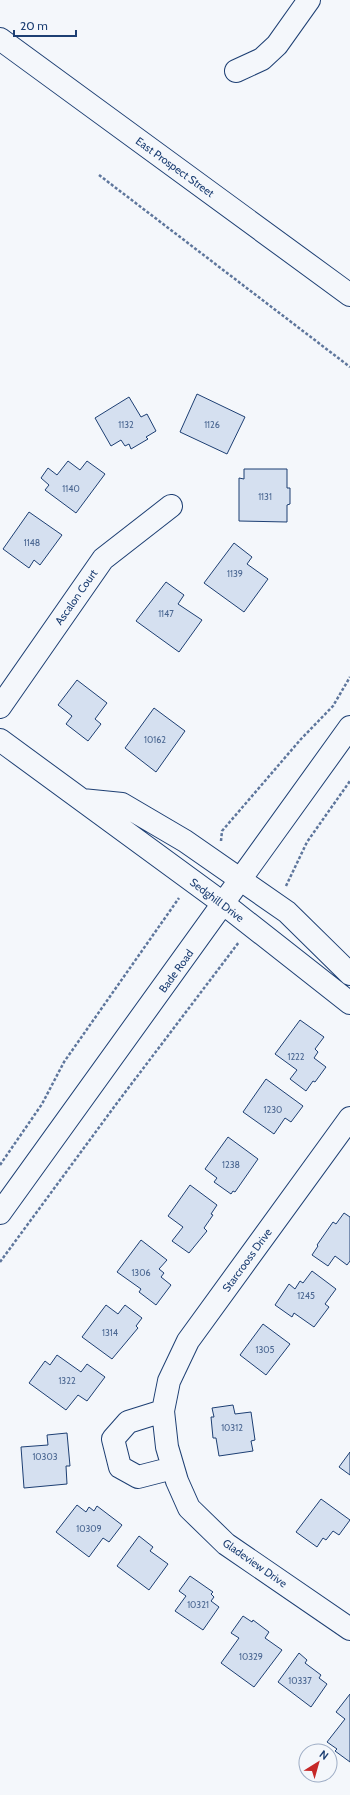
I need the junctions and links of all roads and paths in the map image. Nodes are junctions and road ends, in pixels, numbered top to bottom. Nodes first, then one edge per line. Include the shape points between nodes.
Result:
1 (309, 0) edge
2 (0, 39) edge
3 (236, 71) dead end
4 (99, 175) dead end
5 (350, 295) edge
6 (350, 367) edge
7 (171, 506) dead end
8 (350, 677) edge
9 (0, 707) edge
10 (350, 727) edge
11 (0, 740) edge
12 (350, 782) edge
13 (82, 800) junction
14 (222, 840) dead end
15 (242, 879) junction
16 (283, 890) dead end
17 (178, 898) dead end
18 (224, 904) junction
19 (239, 942) dead end
20 (350, 974) edge
21 (350, 1003) edge
22 (350, 1118) edge
23 (0, 1165) edge
24 (0, 1213) edge
25 (0, 1262) edge
26 (163, 1411) junction
27 (173, 1468) junction
28 (348, 1622) edge

1 - 3 street via 277,45 262,59
2 - 5 street, East Prospect Street
4 - 6 path
7 - 9 street, Ascalon Court via 103,558
8 - 14 path via 333,706 222,831
10 - 15 street, Bade Road
11 - 13 street, Sedghill Drive
12 - 16 path via 307,842 292,877
13 - 15 street via 122,804 185,841
13 - 18 street, Sedghill Drive
15 - 18 street, Bade Road
15 - 20 street via 287,912
17 - 23 path via 64,1062 42,1104
18 - 21 street, Sedghill Drive
18 - 24 street, Bade Road
19 - 25 path
22 - 26 street, Starcrooss Drive via 188,1341 169,1381
26 - 27 street, Gladeview Drive via 167,1447
26 - 27 street via 128,1422 112,1439 120,1467 138,1477
27 - 28 street, Gladeview Drive via 176,1481 189,1508 226,1544

